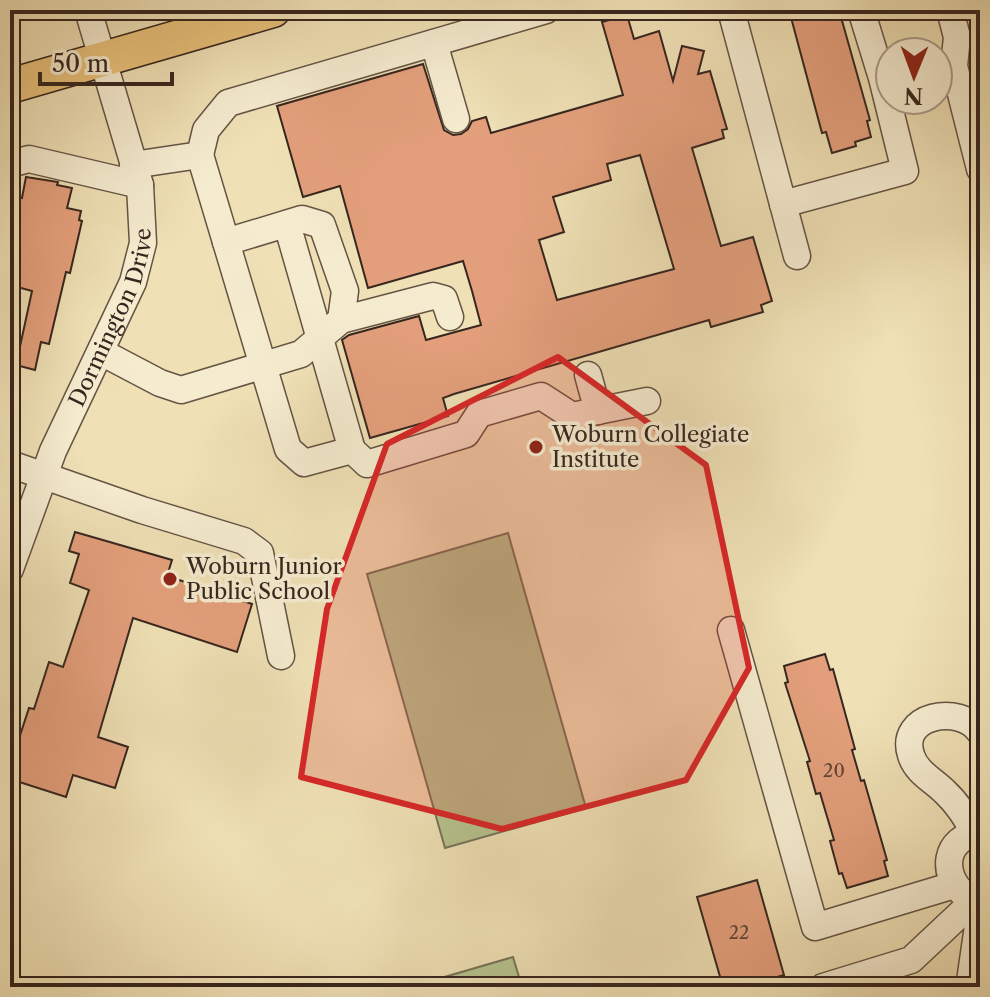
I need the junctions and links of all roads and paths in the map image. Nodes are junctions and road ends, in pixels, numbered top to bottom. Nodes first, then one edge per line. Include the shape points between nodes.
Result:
1 (88, 10) edge
2 (273, 10) edge
3 (546, 10) edge
4 (731, 10) edge
5 (865, 10) edge
6 (950, 10) edge
7 (434, 43) junction
8 (874, 44) edge
9 (958, 53) edge
10 (101, 59) junction
11 (10, 86) edge
12 (894, 116) edge
13 (456, 119) dead end
14 (200, 155) junction
15 (10, 164) edge
16 (980, 169) edge
17 (136, 175) junction
18 (783, 204) junction
19 (287, 224) junction
20 (226, 242) junction
21 (797, 256) dead end
22 (450, 317) dead end
23 (341, 320) junction
24 (321, 337) junction
25 (101, 352) junction
26 (263, 367) junction
27 (588, 375) dead end
28 (647, 401) dead end
29 (598, 411) junction
30 (352, 450) junction
31 (10, 464) edge
32 (43, 474) junction
33 (10, 569) edge
34 (731, 630) dead end
35 (281, 656) dead end
36 (980, 732) edge
37 (977, 833) edge
38 (973, 899) edge
39 (965, 985) edge
40 (823, 987) edge

1 - 10 street, Dormington Drive
2 - 10 main road
3 - 7 street
4 - 18 street
5 - 8 street
6 - 9 street
7 - 13 street
7 - 14 street via 228,103 206,130
9 - 16 street via 954,66
10 - 11 main road
10 - 17 street, Dormington Drive
12 - 18 street via 905,171
14 - 17 street
14 - 20 street
15 - 17 street via 29,159
17 - 25 street, Dormington Drive via 143,230 139,259
18 - 21 street
19 - 20 street
19 - 23 street via 302,219 322,225 345,291
19 - 24 street
20 - 26 street
22 - 23 street via 444,299 433,296
23 - 24 street
24 - 26 street via 301,354
24 - 30 street
25 - 26 street via 181,390
25 - 32 street, Dormington Drive
26 - 30 street via 288,449 304,463
27 - 29 street
28 - 29 street
29 - 30 street via 572,416 541,396 479,414 466,434 367,464
31 - 32 street
32 - 33 street, Dormington Drive
32 - 35 street via 244,541 260,553
34 - 38 street via 815,927
36 - 37 street via 966,720 941,715 921,724 910,739 917,766 961,809
37 - 38 street via 963,838 949,860 949,873
38 - 39 street
38 - 40 street via 911,960

